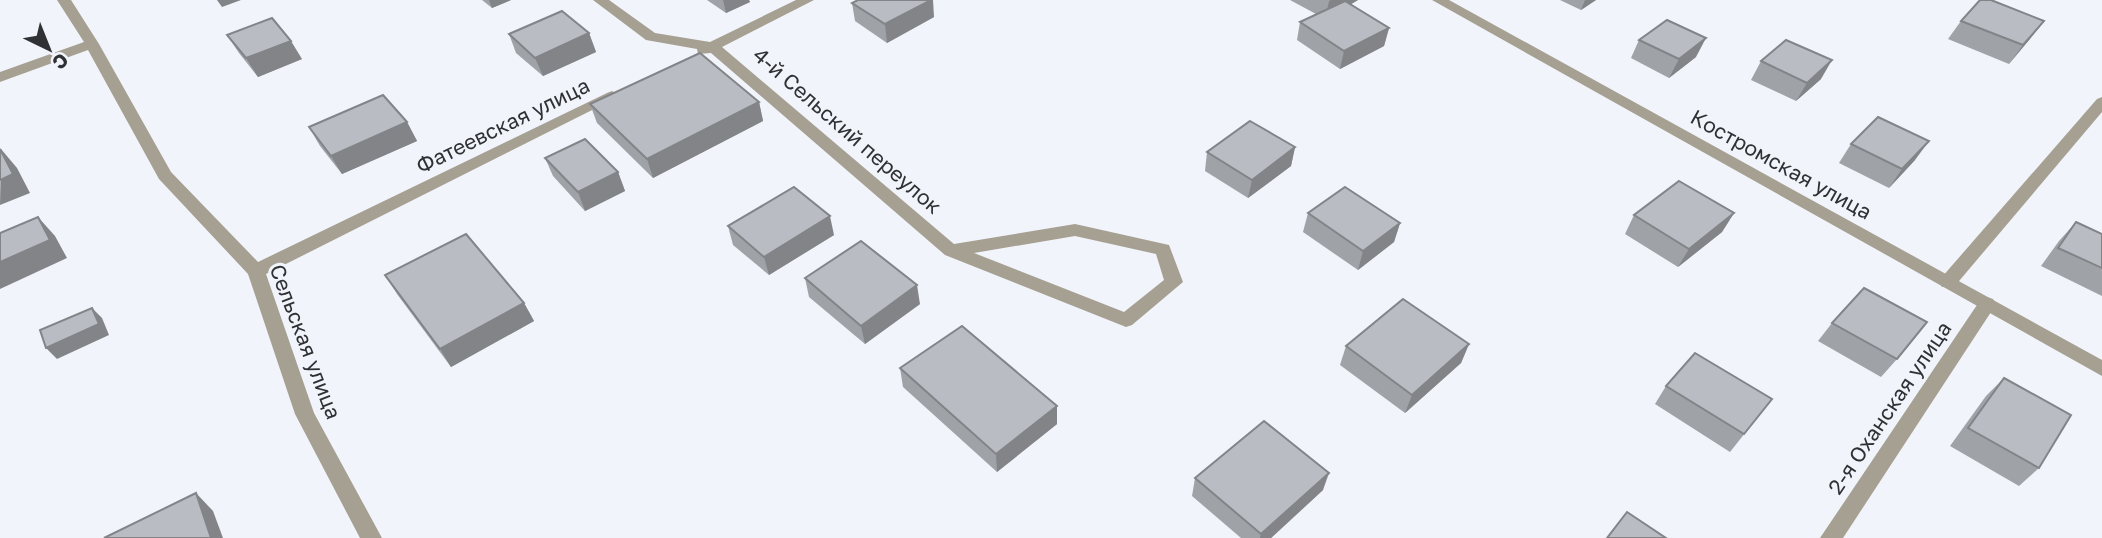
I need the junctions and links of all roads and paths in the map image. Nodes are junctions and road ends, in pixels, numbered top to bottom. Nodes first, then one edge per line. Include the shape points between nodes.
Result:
1 (64, 0) edge
2 (600, 0) edge
3 (807, 0) edge
4 (1438, 0) edge
5 (92, 44) junction
6 (713, 47) junction
7 (688, 59) edge
8 (0, 76) edge
9 (626, 89) edge
10 (2102, 102) edge
11 (951, 251) junction
12 (256, 271) junction
13 (1948, 282) junction
14 (1987, 304) junction
15 (2102, 369) edge
16 (371, 538) edge
17 (1831, 538) edge

1 - 5 street, Сельская улица
2 - 6 street via 651,37
3 - 6 street
4 - 13 street, Костромская улица
5 - 8 street
5 - 12 street, Сельская улица via 165,175
6 - 7 street
6 - 11 street, 4-й Сельский переулок
9 - 12 street, Фатеевская улица
10 - 13 street
11 - 11 street, 4-й Сельский переулок via 1075,230 1163,249 1174,282 1126,320
12 - 16 street, Сельская улица via 305,414
13 - 14 street, Костромская улица
14 - 15 street, Костромская улица
14 - 17 street, 2-я Оханская улица

